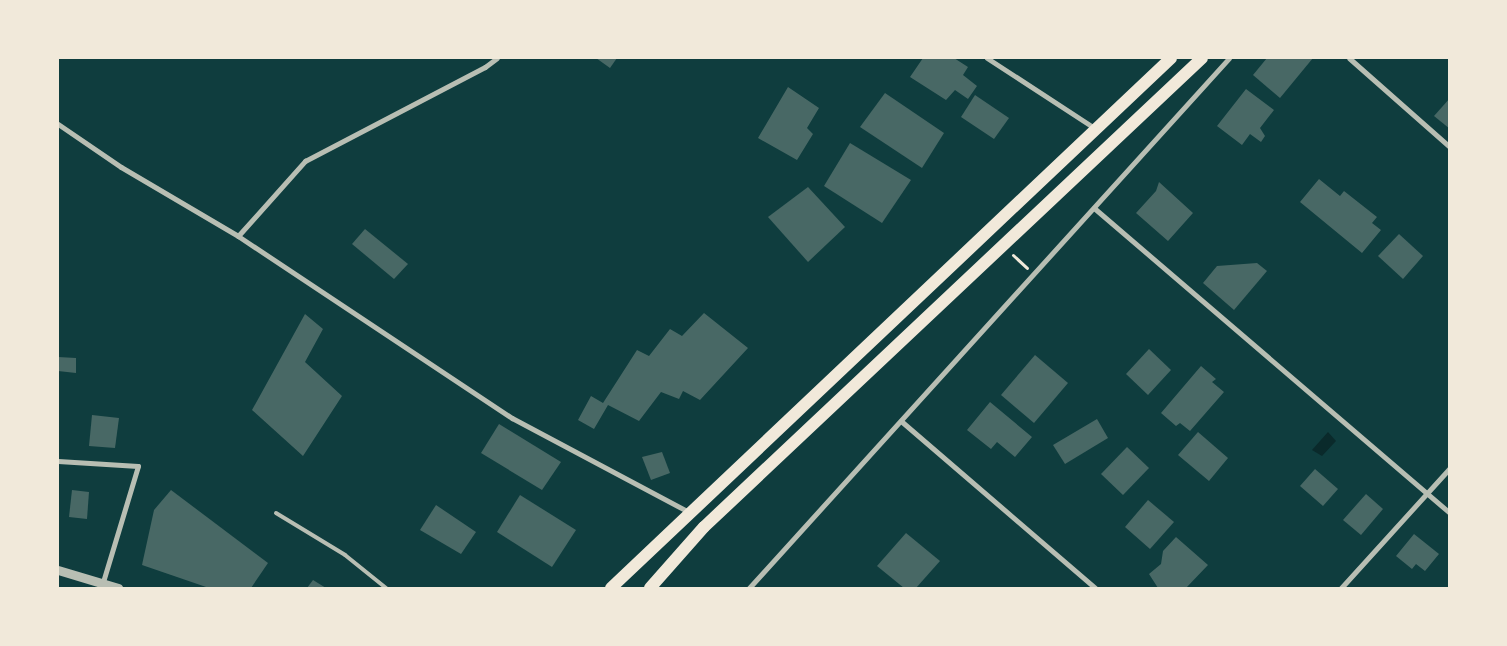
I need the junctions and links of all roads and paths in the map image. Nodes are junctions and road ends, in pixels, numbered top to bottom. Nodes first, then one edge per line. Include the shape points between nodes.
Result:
1 (497, 58) edge
2 (987, 58) edge
3 (1171, 58) edge
4 (1202, 58) edge
5 (1229, 58) edge
6 (1349, 58) edge
7 (58, 124) edge
8 (1096, 129) junction
9 (1450, 147) edge
10 (1094, 208) junction
11 (238, 236) junction
12 (1012, 254) dead end
13 (1034, 274) junction
14 (901, 421) junction
15 (58, 461) edge
16 (1450, 468) edge
17 (1426, 494) junction
18 (276, 512) dead end
19 (688, 512) junction
20 (1450, 513) edge
21 (58, 570) edge
22 (103, 582) junction
23 (118, 588) edge
24 (386, 588) edge
25 (611, 588) edge
26 (650, 588) edge
27 (750, 588) edge
28 (1095, 588) edge
29 (1341, 588) edge

1 - 11 street via 305,161
2 - 8 street
3 - 8 main road
4 - 26 main road via 704,527
5 - 10 street
6 - 9 street
7 - 11 street via 121,167
8 - 19 main road
10 - 13 street
10 - 17 street
11 - 19 street via 512,418
12 - 13 path
13 - 14 street
14 - 27 street
14 - 28 street
15 - 22 street via 138,466
16 - 17 street
17 - 20 street
17 - 29 street
18 - 24 lane via 345,556
19 - 25 main road
21 - 22 street
22 - 23 street

